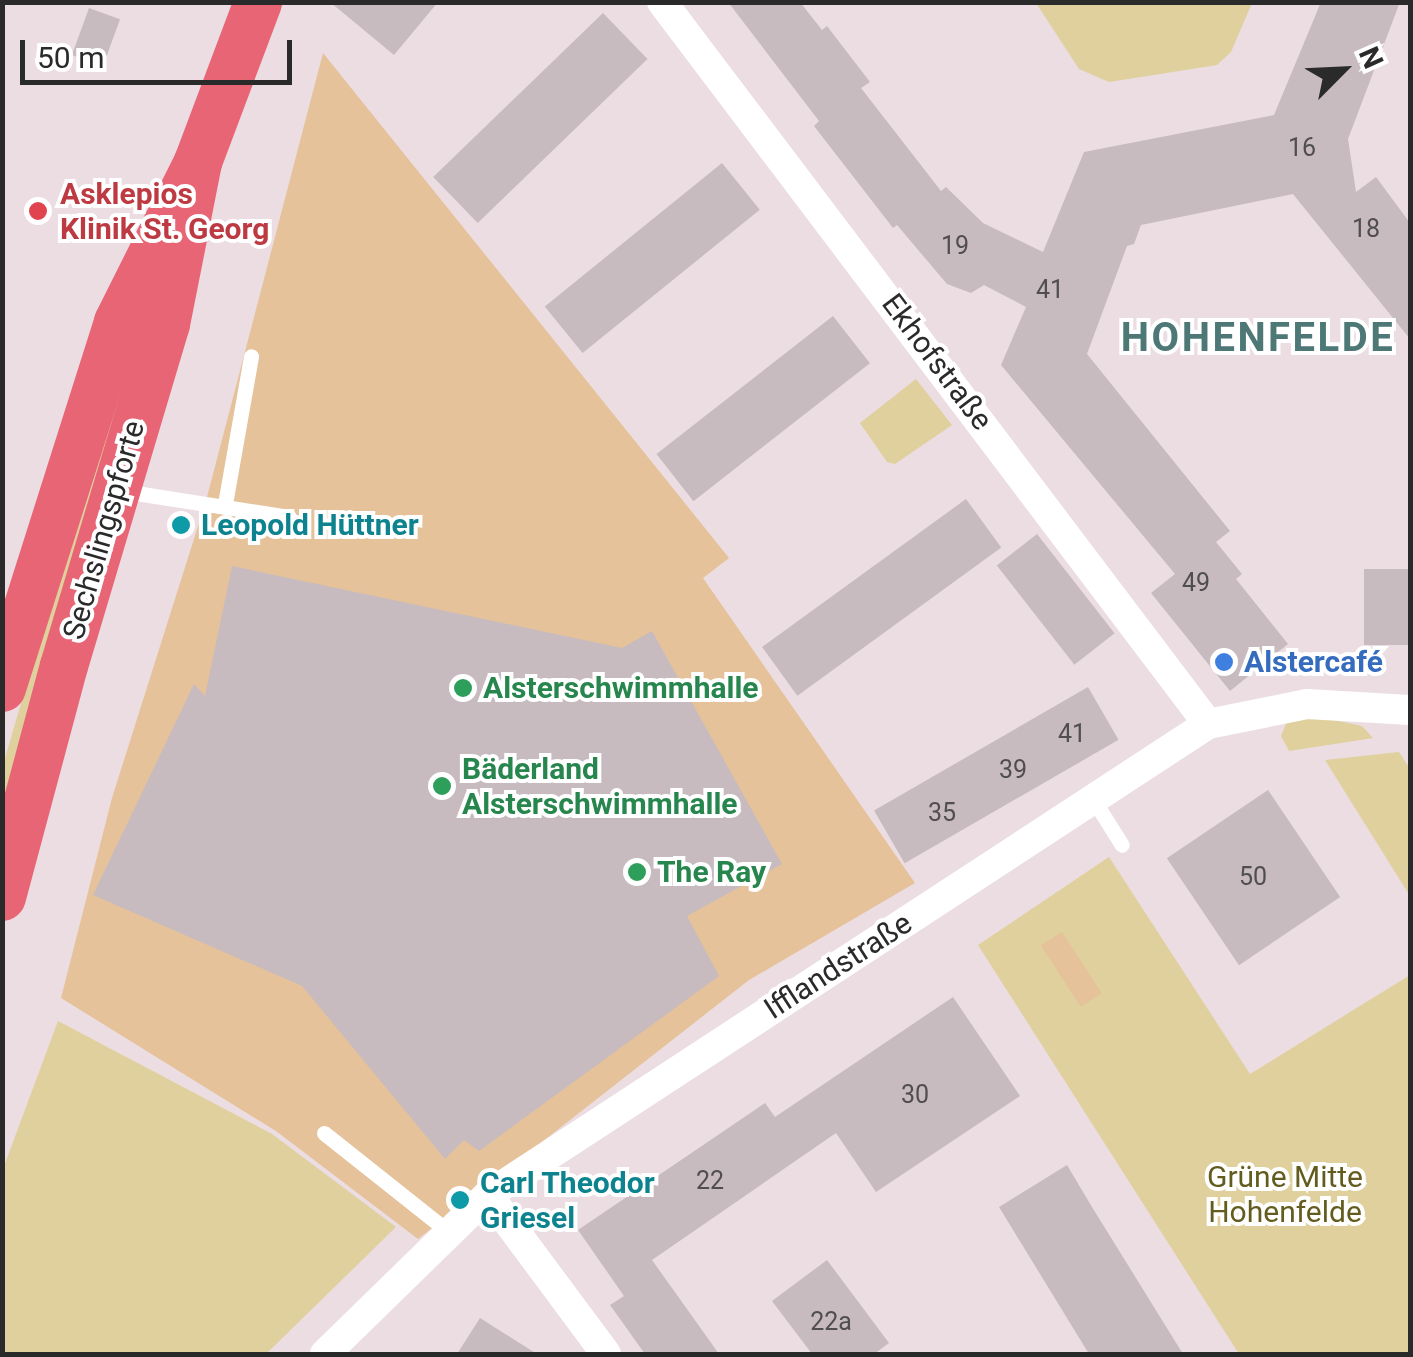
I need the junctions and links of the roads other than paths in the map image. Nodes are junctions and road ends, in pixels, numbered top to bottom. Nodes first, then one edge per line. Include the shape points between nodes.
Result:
1 (258, 2) edge
2 (662, 2) edge
3 (198, 162) junction
4 (251, 356) dead end
5 (114, 490) junction
6 (225, 504) junction
7 (289, 517) dead end
8 (2, 688) edge
9 (1410, 710) edge
10 (1208, 724) junction
11 (1093, 798) junction
12 (1122, 846) dead end
13 (2, 896) edge
14 (324, 1134) dead end
15 (488, 1195) junction
16 (449, 1232) junction
17 (325, 1354) edge
18 (606, 1354) edge

1 - 3 main road, Sechslingspforte
2 - 10 street, Ekhofstraße
3 - 5 main road, Sechslingspforte via 166,324
3 - 8 main road, Sechslingspforte via 118,322
4 - 6 lane
5 - 6 lane
5 - 13 main road, Sechslingspforte
6 - 7 lane
9 - 10 street, Ifflandstraße via 1307,704
10 - 11 street, Ifflandstraße
11 - 12 lane
11 - 15 street, Ifflandstraße
14 - 16 lane
15 - 16 street, Ifflandstraße
15 - 18 street
16 - 17 street, Ifflandstraße

